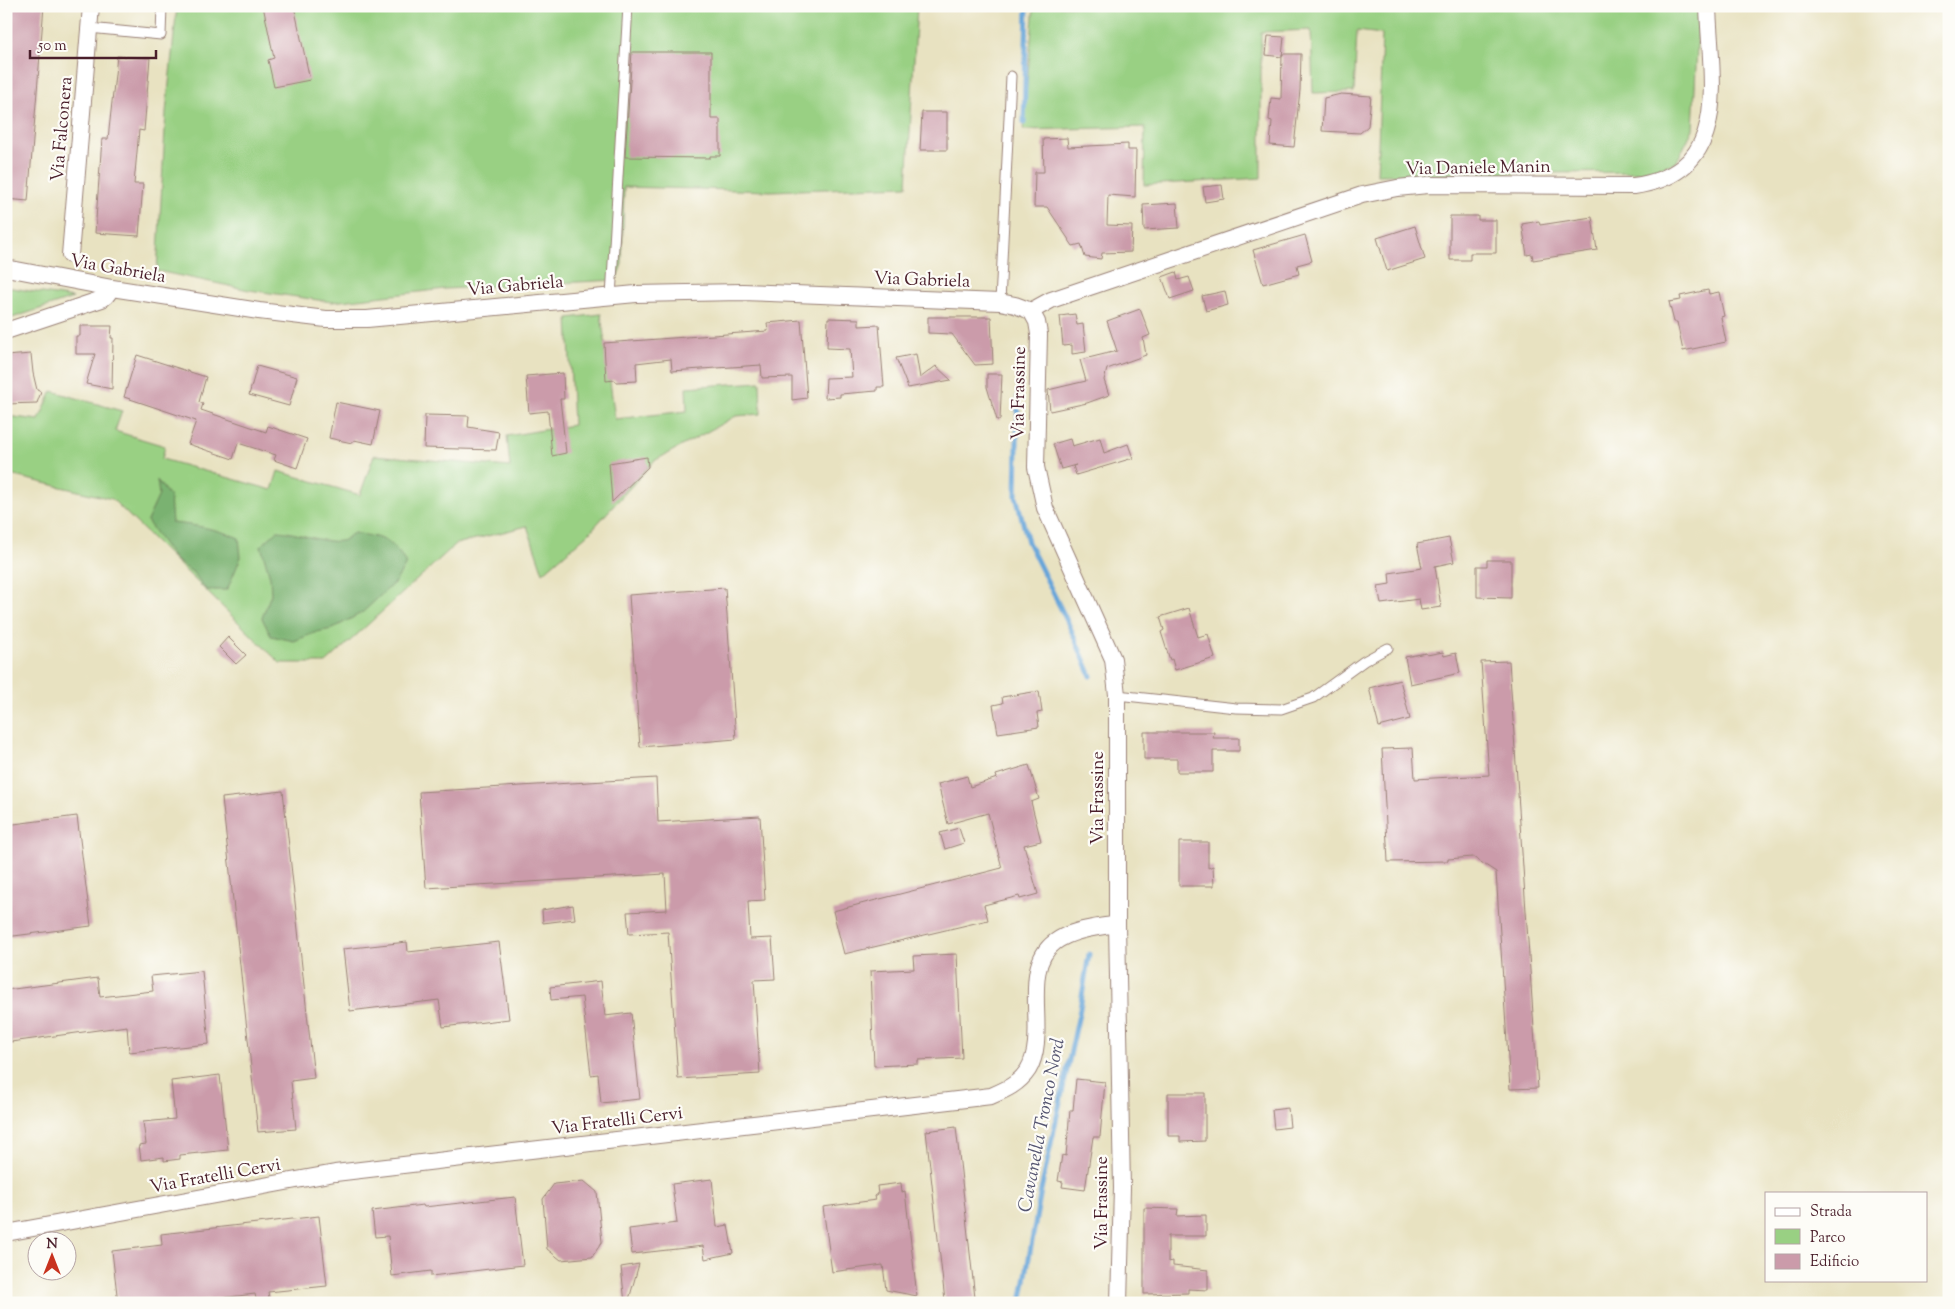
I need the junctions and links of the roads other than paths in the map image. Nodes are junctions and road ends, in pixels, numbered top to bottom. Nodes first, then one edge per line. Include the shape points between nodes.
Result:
1 (91, 6) edge
2 (162, 6) edge
3 (628, 6) edge
4 (1708, 6) edge
5 (89, 28) junction
6 (1011, 76) dead end
7 (70, 255) dead end
8 (6, 268) edge
9 (112, 288) junction
10 (612, 297) junction
11 (1000, 302) junction
12 (1031, 310) junction
13 (6, 331) edge
14 (1388, 648) dead end
15 (1117, 695) junction
16 (1117, 924) junction
17 (6, 1233) edge
18 (1119, 1303) edge

1 - 5 street, Via Falconera
2 - 5 lane via 160,35
3 - 10 lane
4 - 12 street, Via Daniele Manin via 1712,87 1706,134 1696,153 1662,180 1634,186 1428,185 1362,195 1051,300
5 - 7 street, Via Falconera
6 - 11 lane
8 - 9 street, Via Gabriela
9 - 10 street, Via Gabriela via 326,319 367,319
9 - 13 street via 102,299
10 - 11 street, Via Gabriela via 743,292
11 - 12 street, Via Gabriela
12 - 15 street, Via Frassine via 1039,334 1036,468 1045,508 1113,659
14 - 15 lane via 1313,698 1281,709 1236,708
15 - 16 street, Via Frassine
16 - 17 street, Via Fratelli Cervi via 1076,931 1054,942 1045,953 1039,964 1036,983 1036,1036 1028,1070 1008,1089 990,1096 335,1173
16 - 18 street, Via Frassine via 1122,1188

